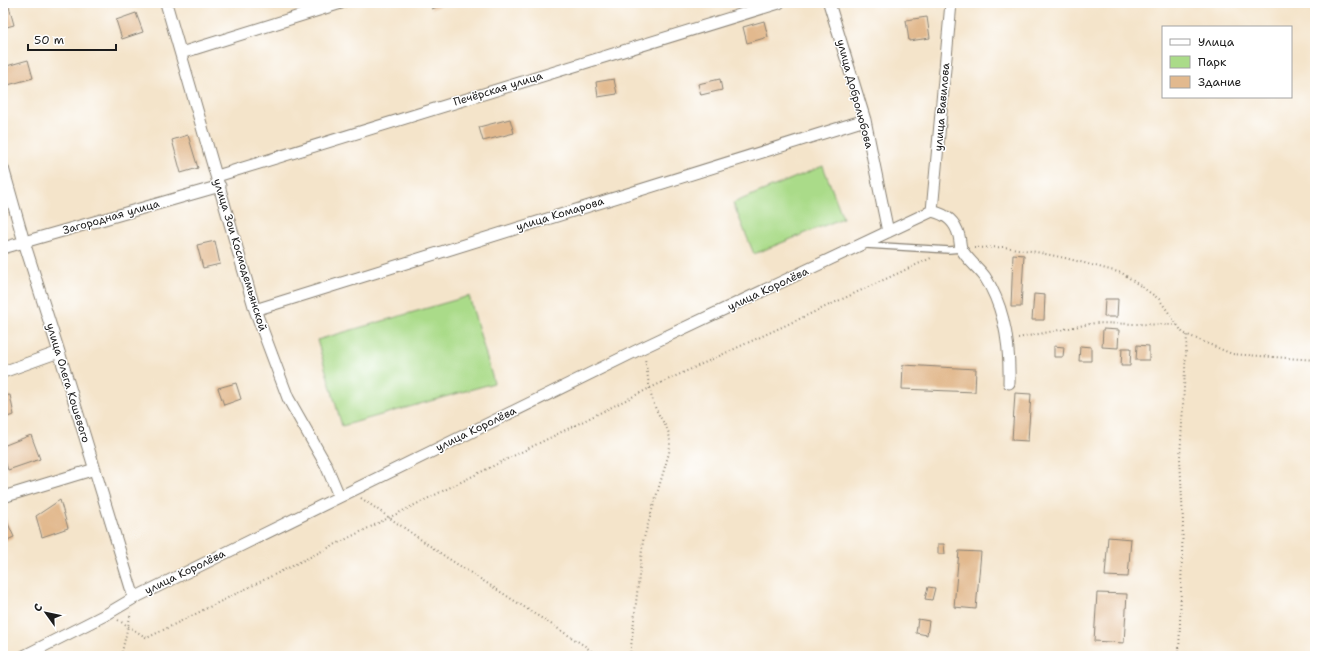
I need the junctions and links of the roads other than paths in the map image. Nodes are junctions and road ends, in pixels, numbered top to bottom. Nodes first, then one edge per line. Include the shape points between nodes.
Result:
1 (166, 3) edge
2 (341, 3) edge
3 (779, 3) edge
4 (829, 3) edge
5 (951, 3) edge
6 (181, 53) junction
7 (865, 120) junction
8 (3, 168) edge
9 (218, 181) junction
10 (932, 211) junction
11 (888, 232) junction
12 (24, 242) junction
13 (863, 244) junction
14 (3, 248) edge
15 (962, 249) junction
16 (255, 310) junction
17 (60, 352) junction
18 (3, 372) edge
19 (1009, 383) dead end
20 (95, 469) junction
21 (339, 496) junction
22 (3, 497) edge
23 (134, 598) junction
24 (24, 656) edge

1 - 6 street, улица Зои Космодемьянской
2 - 6 street
3 - 9 street, Печёрская улица
4 - 7 street, улица Добролюбова
5 - 10 street, улица Вавилова
6 - 9 street, улица Зои Космодемьянской
7 - 11 street, улица Добролюбова
7 - 16 street, улица Комарова
8 - 12 street, улица Олега Кошевого
9 - 12 street, Загородная улица
9 - 16 street, улица Зои Космодемьянской
10 - 11 street, улица Королёва
10 - 15 street via 947,216 952,221 957,229
11 - 13 street, улица Королёва
12 - 14 street, Загородная улица
12 - 17 street, улица Олега Кошевого
13 - 15 lane
13 - 21 street, улица Королёва via 642,348
15 - 19 street via 984,276 1003,317
16 - 21 street, улица Зои Космодемьянской via 288,398 326,465
17 - 18 street
17 - 20 street, улица Олега Кошевого
20 - 22 street
20 - 23 street, улица Олега Кошевого
21 - 23 street, улица Королёва
23 - 24 street, улица Королёва

